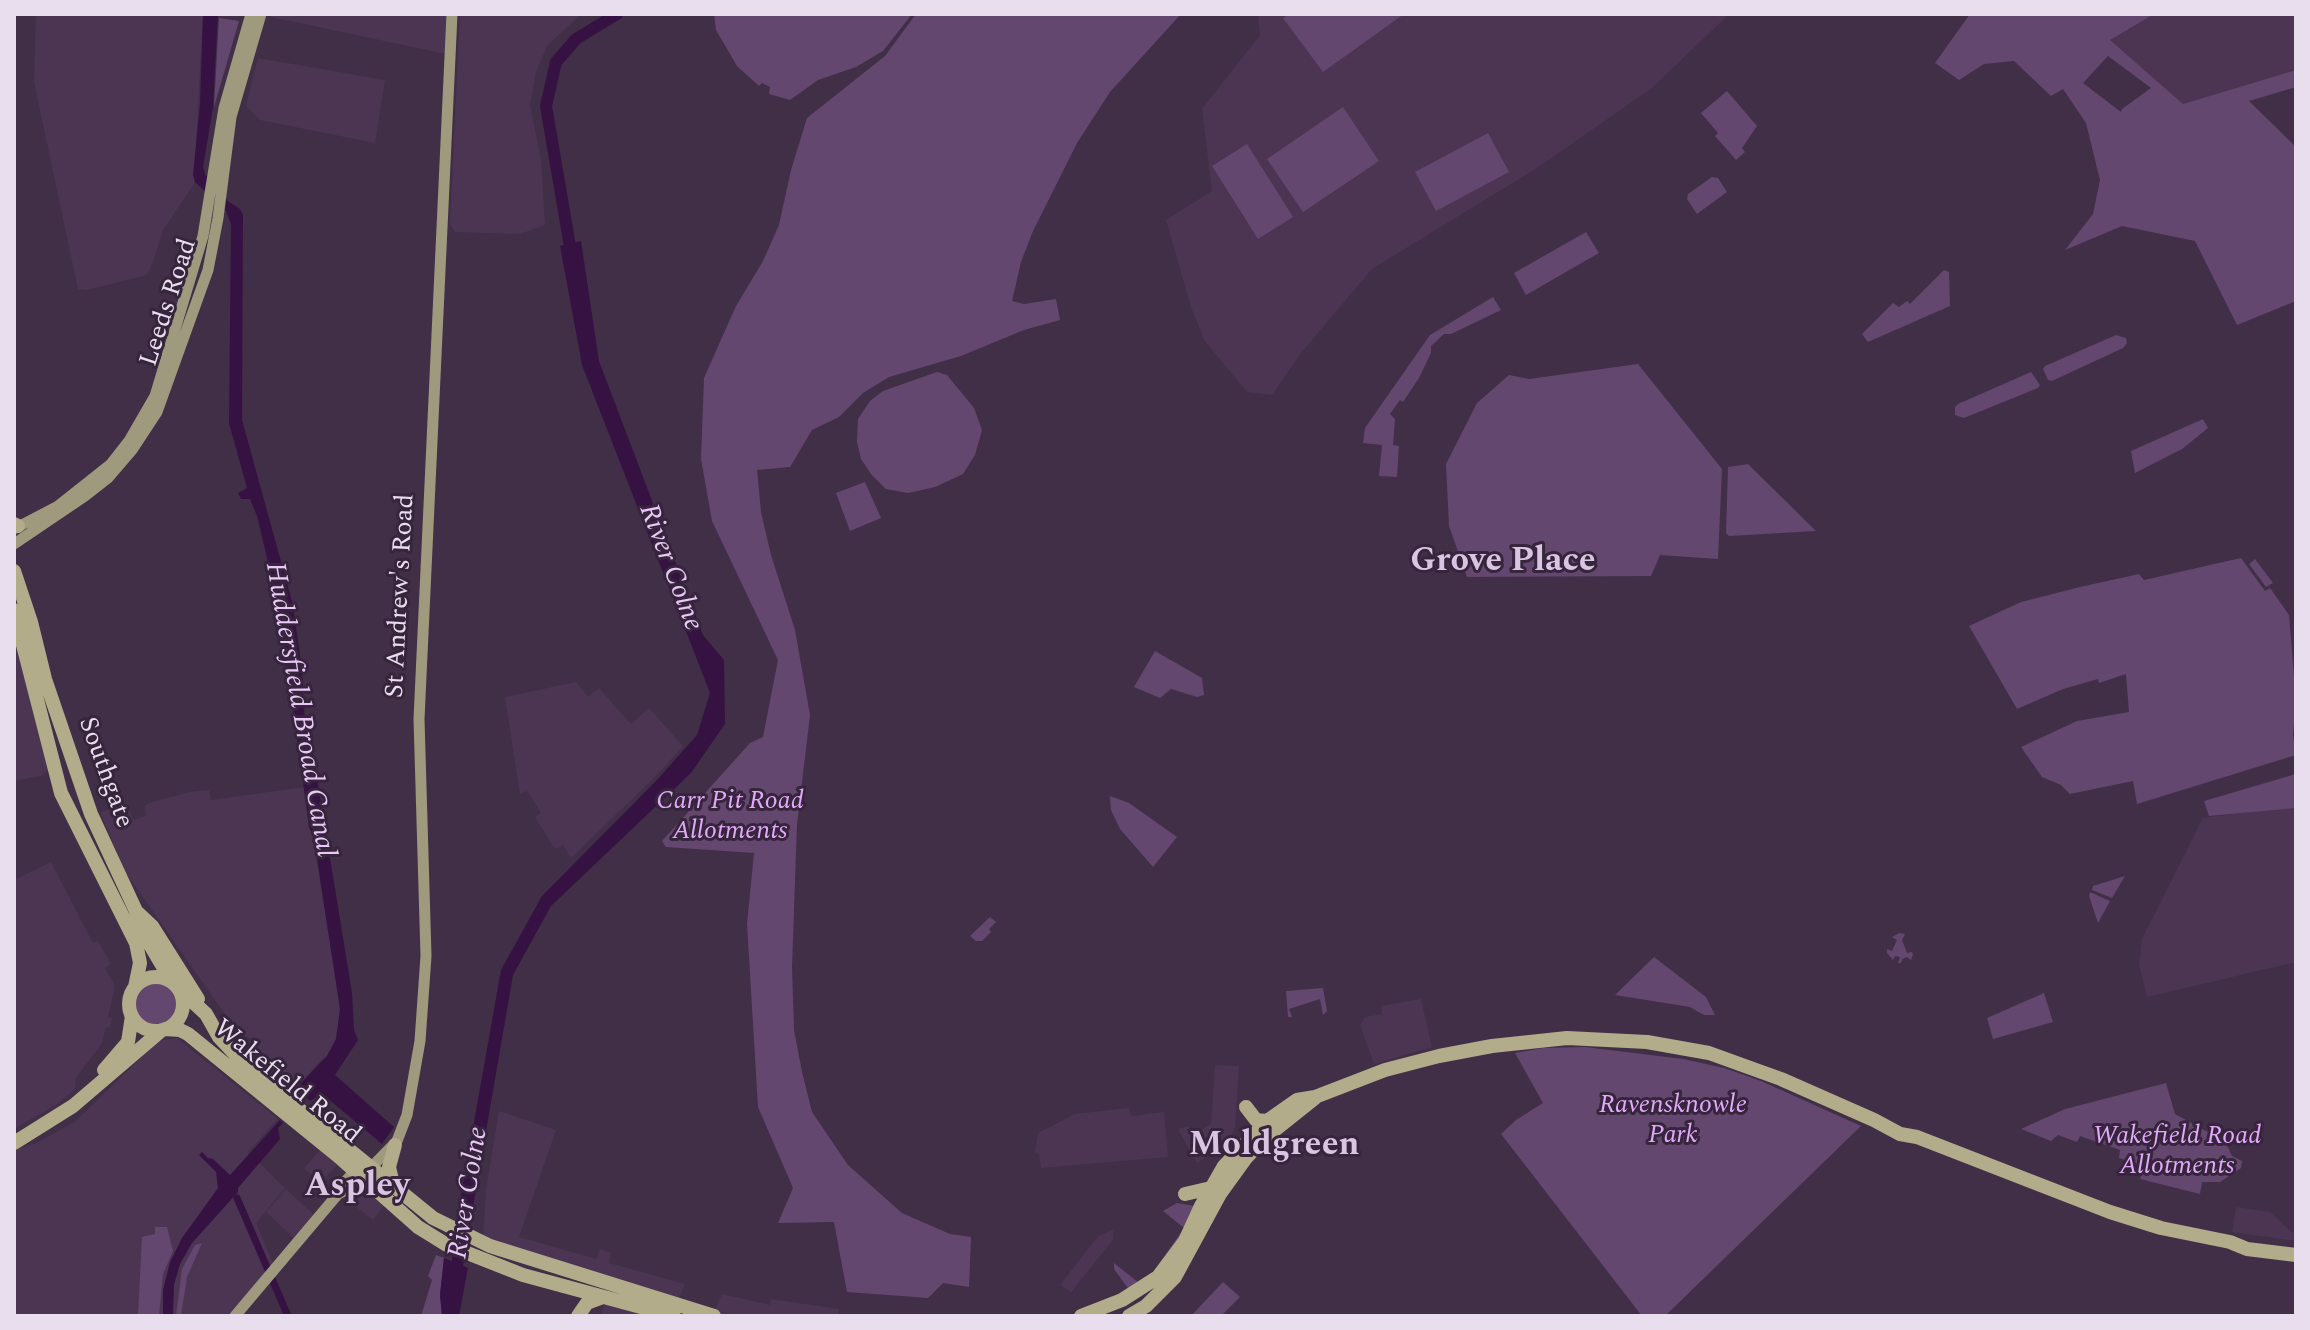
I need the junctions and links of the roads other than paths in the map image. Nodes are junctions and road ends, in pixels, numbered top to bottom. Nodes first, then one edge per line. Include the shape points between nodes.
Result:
1 (251, 14) edge
2 (261, 14) edge
3 (452, 14) edge
4 (220, 156) junction
5 (215, 204) junction
6 (15, 526) edge
7 (14, 544) edge
8 (14, 571) edge
9 (14, 610) edge
10 (58, 717) junction
11 (58, 778) junction
12 (80, 784) junction
13 (136, 911) junction
14 (175, 985) junction
15 (135, 987) junction
16 (206, 1014) junction
17 (132, 1016) junction
18 (163, 1030) junction
19 (1315, 1097) junction
20 (1246, 1107) dead end
21 (1267, 1121) junction
22 (14, 1133) edge
23 (14, 1143) edge
24 (395, 1145) junction
25 (363, 1172) junction
26 (394, 1185) junction
27 (1211, 1188) junction
28 (1185, 1194) dead end
29 (2230, 1242) junction
30 (2296, 1247) edge
31 (517, 1254) junction
32 (2296, 1255) edge
33 (1175, 1277) junction
34 (570, 1288) junction
35 (603, 1297) junction
36 (1122, 1300) junction
37 (1131, 1315) edge
38 (235, 1316) edge
39 (578, 1316) edge
40 (674, 1316) edge
41 (714, 1316) edge
42 (1081, 1316) edge
43 (1105, 1316) edge

1 - 4 main road, Leeds Road via 231,77
2 - 4 main road, Leeds Road
3 - 24 main road, St Andrew's Road via 419,719 426,956 420,1041 407,1115
4 - 5 main road, Leeds Road
5 - 6 main road, Leeds Road via 207,215 155,396 129,441 80,491
5 - 7 main road, Leeds Road via 203,288 154,417 108,478
8 - 10 highway, Southgate
9 - 11 highway, Southgate
10 - 11 highway via 53,731 62,764
10 - 12 highway, Southgate
11 - 12 highway
11 - 15 highway, Southgate via 136,943 140,963
12 - 13 highway, Southgate
13 - 14 highway, Southgate via 140,928
13 - 16 highway via 152,926
14 - 15 highway via 154,977
14 - 16 highway, Wakefield Road
14 - 18 highway via 182,1012
15 - 17 highway via 129,1001
16 - 25 highway, Wakefield Road via 246,1066
17 - 18 highway via 144,1028
17 - 22 highway via 128,1042 109,1065 58,1107
18 - 23 highway via 73,1106
18 - 25 highway, Wakefield Road via 188,1034
19 - 21 highway via 1297,1100
19 - 29 highway via 1385,1070 1492,1046 1588,1037 1647,1042 1709,1053 1781,1079 2110,1212
19 - 33 highway via 1241,1163
20 - 21 highway via 1256,1120
21 - 27 highway via 1224,1166
24 - 25 main road, St Andrew's Road
24 - 26 highway via 389,1167
25 - 26 highway, Wakefield Road
25 - 34 highway, Wakefield Road via 418,1227 447,1245
25 - 38 main road, St Andrew's Road via 338,1194
26 - 31 highway, Wakefield Road via 451,1229
27 - 28 highway
27 - 36 highway via 1169,1265
29 - 30 highway
29 - 32 highway
31 - 34 highway via 526,1264 561,1275
31 - 41 highway
33 - 36 highway via 1142,1300
33 - 37 highway
34 - 35 highway
35 - 39 highway via 587,1303
35 - 40 highway
36 - 42 highway
37 - 43 highway via 1122,1311

